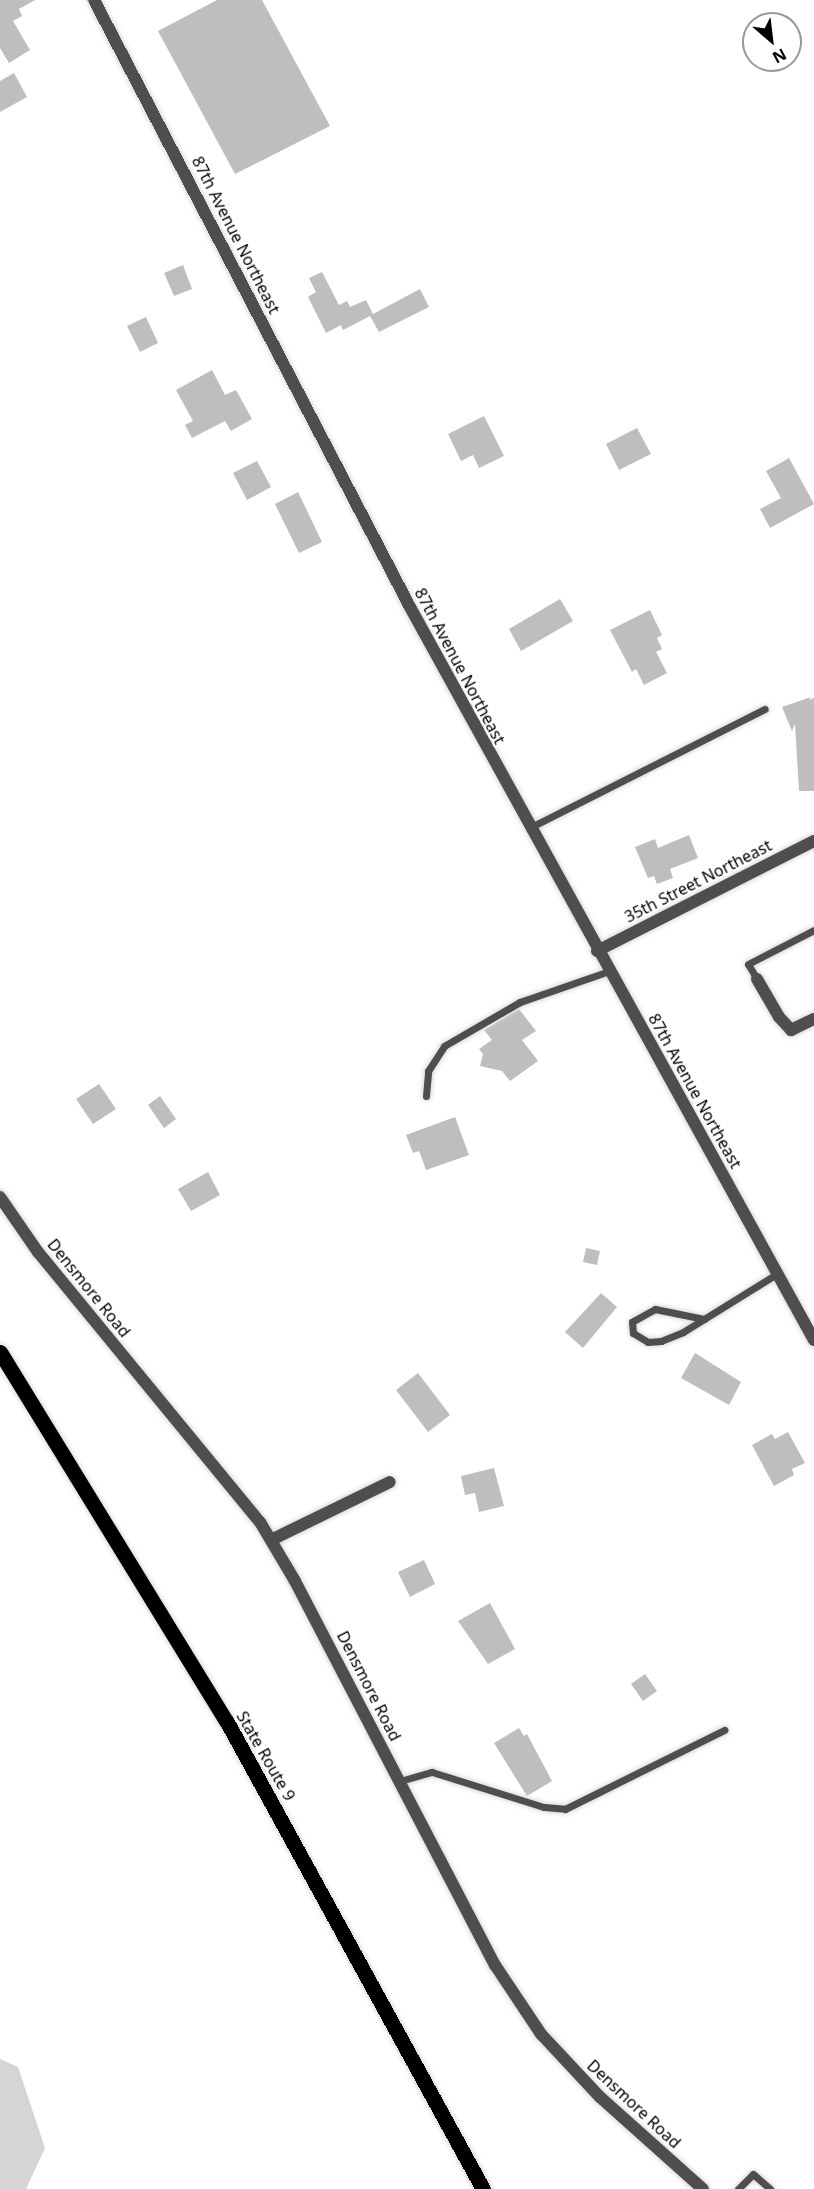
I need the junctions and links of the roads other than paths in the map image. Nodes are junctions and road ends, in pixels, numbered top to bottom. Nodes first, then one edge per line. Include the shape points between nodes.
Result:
1 (94, 0) edge
2 (765, 709) dead end
3 (529, 828) junction
4 (814, 841) edge
5 (814, 930) edge
6 (597, 951) junction
7 (609, 970) junction
8 (757, 979) joint
9 (814, 1019) edge
10 (426, 1096) dead end
11 (0, 1197) edge
12 (778, 1273) junction
13 (704, 1319) junction
14 (814, 1340) edge
15 (0, 1352) edge
16 (390, 1482) dead end
17 (272, 1540) junction
18 (724, 1730) dead end
19 (400, 1781) junction
20 (483, 2189) edge
21 (703, 2189) edge
22 (738, 2189) edge
23 (770, 2189) edge

1 - 3 street, 87th Avenue Northeast
2 - 3 lane
3 - 6 street, 87th Avenue Northeast
4 - 6 street, 35th Street Northeast
5 - 8 lane via 748,964
6 - 7 street, 87th Avenue Northeast
7 - 10 lane via 545,991 465,1031 435,1057 428,1071
7 - 12 street, 87th Avenue Northeast
8 - 9 street via 791,1030
11 - 17 street, Densmore Road via 38,1252
12 - 13 lane
12 - 14 street, 87th Avenue Northeast
13 - 13 lane via 683,1332 648,1342 633,1333 632,1322 655,1309
15 - 20 main road, State Route 9 via 227,1722
16 - 17 street
17 - 19 street, Densmore Road
18 - 19 lane via 565,1809 544,1807 432,1772
19 - 21 street, Densmore Road via 495,1965 541,2034 600,2097
22 - 23 lane via 753,2174

